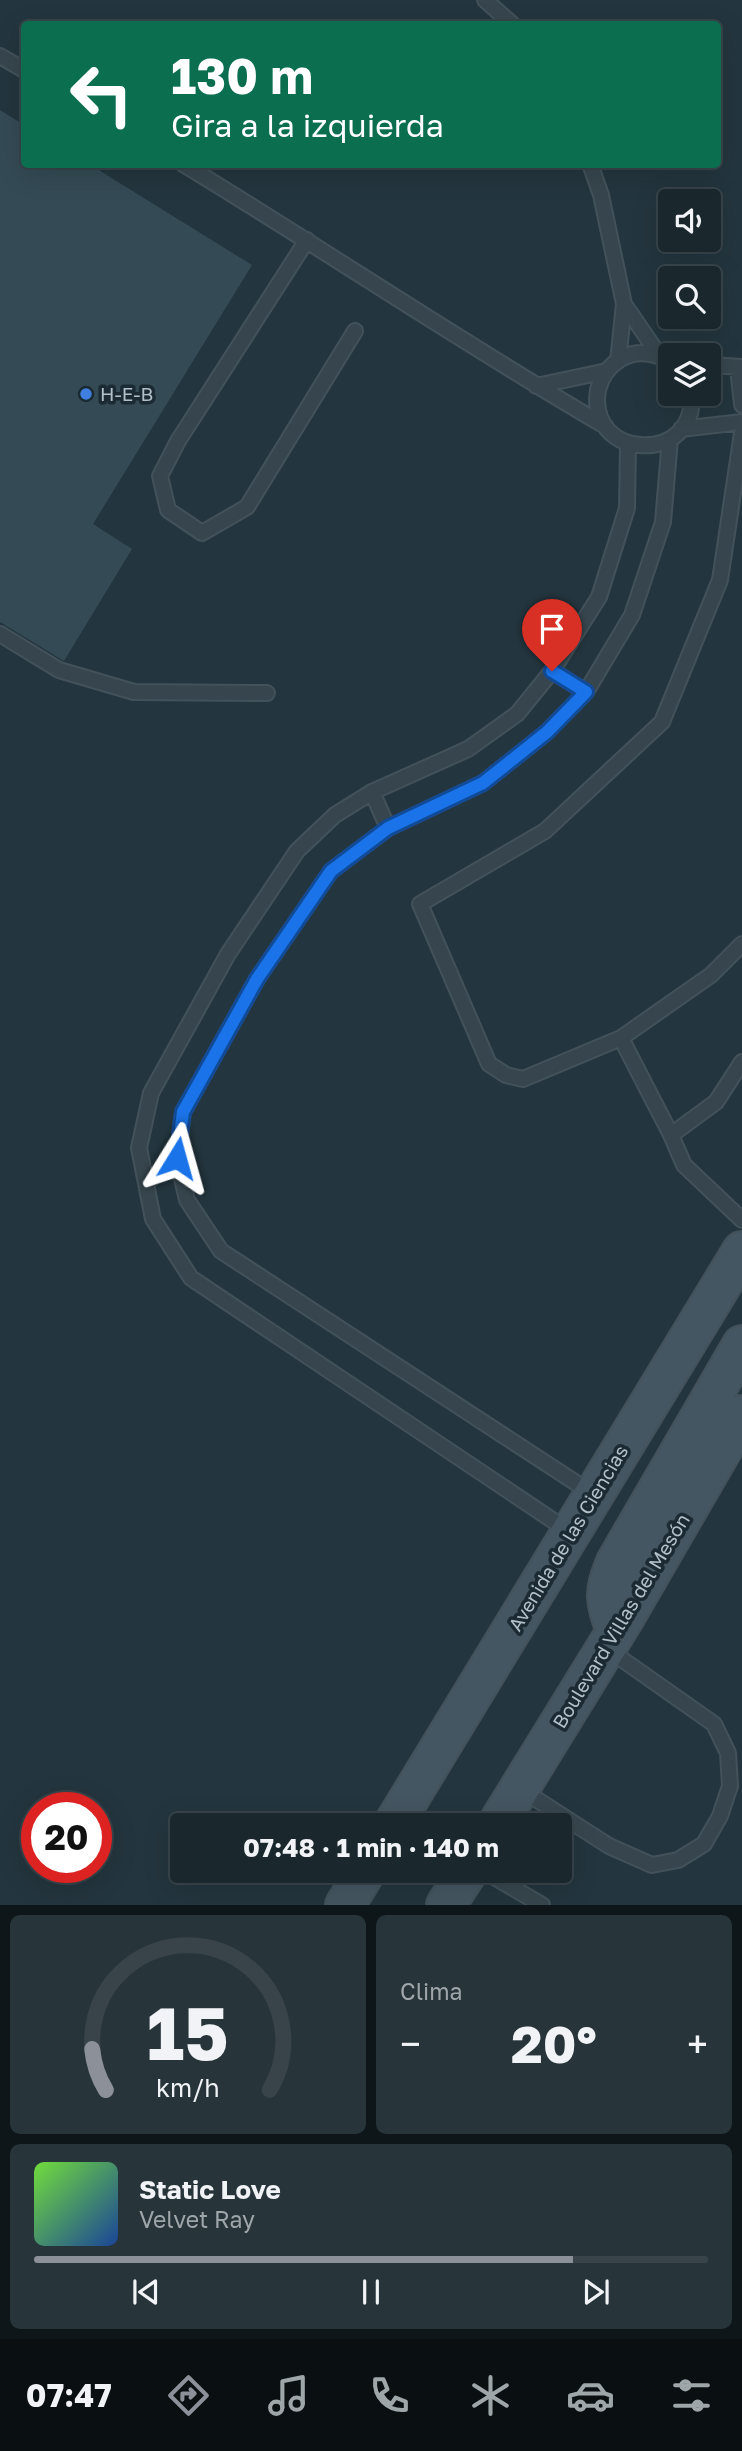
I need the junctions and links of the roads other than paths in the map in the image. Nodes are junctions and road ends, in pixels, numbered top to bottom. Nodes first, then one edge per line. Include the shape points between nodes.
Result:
1 (485, 0) edge
2 (509, 21) edge
3 (0, 56) edge
4 (21, 68) edge
5 (190, 168) edge
6 (591, 168) edge
7 (307, 240) junction
8 (624, 304) junction
9 (355, 331) dead end
10 (658, 349) edge
11 (658, 356) edge
12 (612, 366) junction
13 (721, 366) edge
14 (740, 367) edge
15 (536, 386) junction
16 (742, 405) edge
17 (690, 406) edge
18 (742, 422) edge
19 (605, 426) junction
20 (742, 433) edge
21 (676, 434) junction
22 (628, 443) junction
23 (0, 634) edge
24 (552, 671) junction
25 (586, 692) junction
26 (267, 693) dead end
27 (372, 792) junction
28 (388, 828) junction
29 (742, 944) edge
30 (621, 1038) junction
31 (742, 1062) edge
32 (671, 1135) junction
33 (742, 1220) edge
34 (742, 1251) edge
35 (742, 1345) edge
36 (742, 1415) edge
37 (594, 1495) junction
38 (571, 1532) junction
39 (611, 1640) junction
40 (521, 1789) junction
41 (400, 1813) edge
42 (505, 1813) edge
43 (359, 1883) edge
44 (460, 1883) edge
45 (504, 1883) edge
46 (345, 1905) edge
47 (446, 1905) edge
48 (542, 1905) edge

1 - 2 lane
3 - 4 lane
5 - 7 lane
6 - 8 lane
7 - 9 lane via 178,441 160,476 168,510 202,533 247,507
7 - 15 lane
8 - 10 lane
8 - 12 lane
11 - 12 lane via 630,354
12 - 15 lane
12 - 19 lane via 597,398
13 - 14 lane
14 - 16 lane
15 - 19 lane
17 - 21 lane via 689,416
18 - 21 lane
19 - 22 lane
20 - 30 lane via 720,580 662,722 545,831 421,904 489,1064 523,1079
21 - 22 lane via 657,445
21 - 25 lane via 663,522 632,615
22 - 24 lane via 626,508 599,597
23 - 26 lane via 60,670 134,692
24 - 25 lane
24 - 27 lane via 517,714 468,750
25 - 28 lane via 547,732 483,783
27 - 28 lane
27 - 38 lane via 335,815 297,851 228,954 151,1093 139,1148 153,1219 191,1278
28 - 37 lane via 331,871 257,979 183,1112 177,1158 187,1200 221,1251
29 - 30 lane via 711,975
30 - 32 lane
31 - 32 lane via 716,1102
32 - 33 lane via 684,1166
34 - 37 main road, Avenida de las Ciencias
35 - 39 main road via 616,1562 605,1601
36 - 39 main road, Boulevard Villas del Mesón
37 - 38 main road, Avenida de las Ciencias
38 - 41 main road, Avenida de las Ciencias
39 - 40 main road, Boulevard Villas del Mesón
39 - 40 lane via 714,1724 728,1754 730,1786 704,1844 678,1860 652,1866 608,1846
40 - 42 main road, Boulevard Villas del Mesón
43 - 46 main road
44 - 47 main road
45 - 48 lane

